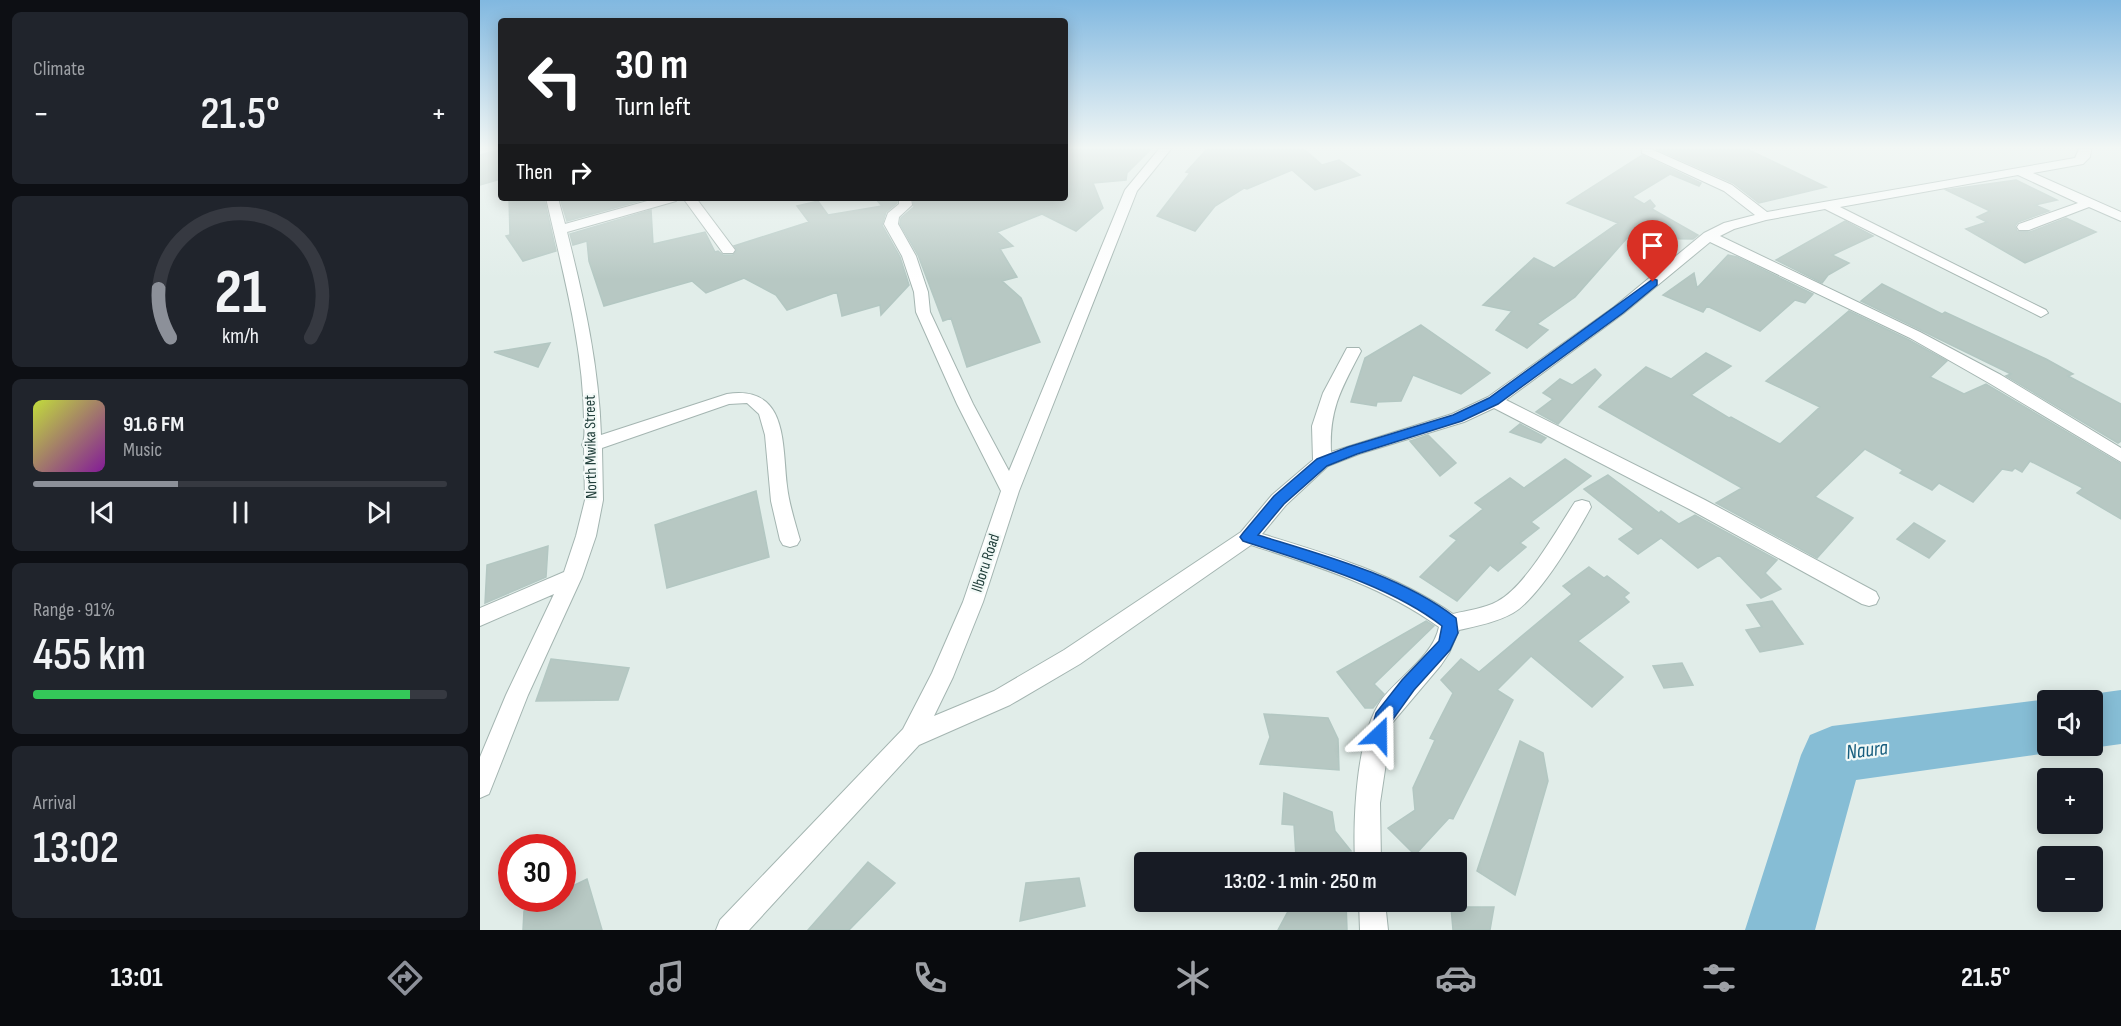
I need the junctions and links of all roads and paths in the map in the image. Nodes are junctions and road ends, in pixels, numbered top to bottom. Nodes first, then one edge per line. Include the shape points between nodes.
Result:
1 (1130, 192) edge
2 (1734, 192) edge
3 (1893, 192) edge
4 (2066, 192) edge
5 (553, 201) edge
6 (662, 201) edge
7 (691, 201) edge
8 (905, 201) edge
9 (2089, 203) junction
10 (1824, 204) junction
11 (1765, 216) junction
12 (2121, 217) edge
13 (2024, 227) dead end
14 (560, 231) junction
15 (1709, 236) junction
16 (728, 250) dead end
17 (2041, 312) dead end
18 (1353, 351) dead end
19 (1494, 401) junction
20 (591, 446) junction
21 (2121, 456) edge
22 (1322, 462) junction
23 (1010, 491) junction
24 (1582, 507) dead end
25 (1248, 537) junction
26 (790, 540) dead end
27 (572, 577) junction
28 (1869, 598) dead end
29 (480, 617) edge
30 (1450, 623) junction
31 (911, 737) junction
32 (480, 786) edge
33 (1367, 852) edge
34 (1373, 912) edge
35 (730, 930) edge
36 (1374, 930) edge

1 - 23 street, Ilboru Road
2 - 11 street
3 - 10 street
4 - 9 street
5 - 14 street, North Mwika Street
6 - 14 street
7 - 16 street
8 - 23 street via 906,206 894,216 891,225 909,256 923,312
9 - 12 street
9 - 13 street
10 - 11 street
10 - 17 street
11 - 15 street
14 - 20 street, North Mwika Street via 587,363 592,398
15 - 19 street via 1619,310
15 - 21 street via 1915,335
18 - 22 street via 1331,393 1322,426
19 - 22 street via 1458,418
19 - 28 street
20 - 26 street via 727,399 753,399 769,416 773,430 779,496
20 - 27 street, North Mwika Street via 594,500
22 - 25 street via 1279,500
23 - 31 street, Ilboru Road via 973,602 942,677
24 - 30 street via 1522,593 1490,613
25 - 30 street via 1382,585 1432,609
25 - 31 street via 1072,657 1002,698
27 - 29 street
27 - 32 street, North Mwika Street
30 - 33 street via 1445,645 1383,719 1365,824
31 - 35 street, Ilboru Road
34 - 36 street

